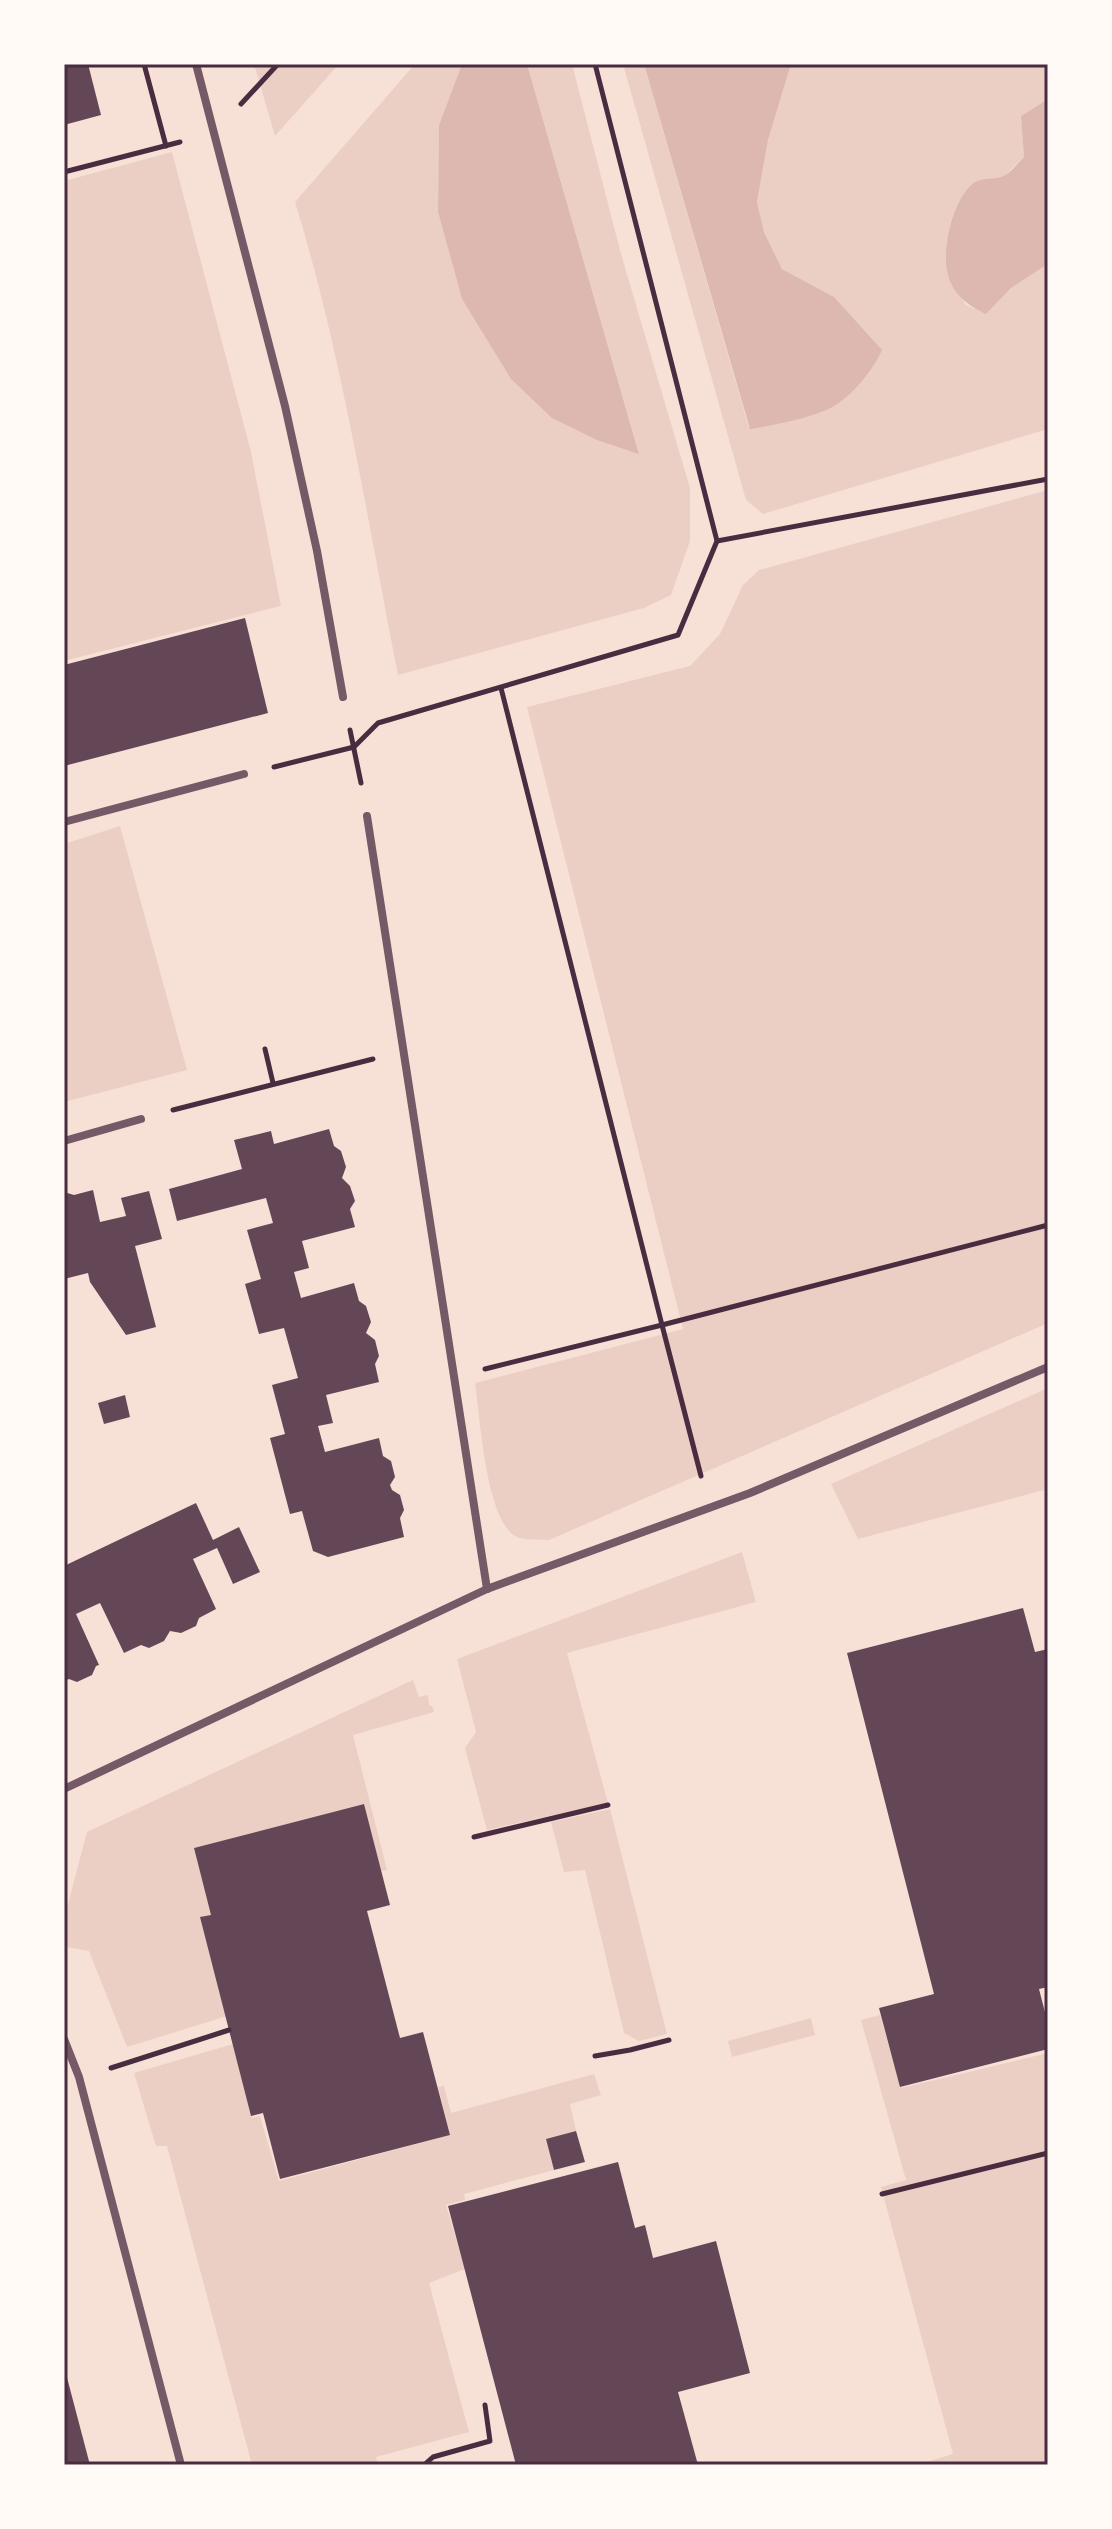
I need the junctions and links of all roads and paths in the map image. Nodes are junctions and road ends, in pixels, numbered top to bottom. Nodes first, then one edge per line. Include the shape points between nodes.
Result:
1 (144, 64) edge
2 (196, 64) edge
3 (278, 64) edge
4 (595, 64) edge
5 (214, 133) junction
6 (166, 146) junction
7 (64, 172) edge
8 (1048, 479) edge
9 (717, 541) junction
10 (501, 688) junction
11 (343, 697) joint
12 (354, 747) junction
13 (244, 774) joint
14 (367, 816) joint
15 (64, 822) edge
16 (265, 1049) dead end
17 (403, 1051) junction
18 (273, 1083) junction
19 (141, 1119) joint
20 (64, 1141) edge
21 (1048, 1225) edge
22 (662, 1325) junction
23 (1048, 1367) edge
24 (454, 1377) junction
25 (709, 1508) junction
26 (487, 1589) junction
27 (64, 1789) edge
28 (608, 1805) dead end
29 (474, 1837) dead end
30 (229, 2030) dead end
31 (64, 2039) edge
32 (669, 2040) dead end
33 (595, 2056) dead end
34 (79, 2077) junction
35 (1048, 2153) edge
36 (882, 2194) dead end
37 (485, 2405) dead end
38 (181, 2465) edge
39 (424, 2465) edge

1 - 6 path
2 - 5 street
3 - 5 path
4 - 9 path
5 - 6 path
5 - 11 street via 288,421
6 - 7 path
8 - 9 path
9 - 10 path via 678,635
10 - 12 path via 378,723
10 - 22 path
11 - 12 path
12 - 13 path
12 - 14 path
13 - 15 street
14 - 17 street
16 - 18 path
17 - 18 path
17 - 24 street
18 - 19 path
19 - 20 street
21 - 22 path
22 - 24 path
22 - 25 path
23 - 25 street
24 - 26 street
25 - 26 street
26 - 27 street
28 - 29 path
30 - 34 path
31 - 34 street
32 - 33 path
34 - 38 street
35 - 36 path
37 - 39 path via 490,2441 433,2457

